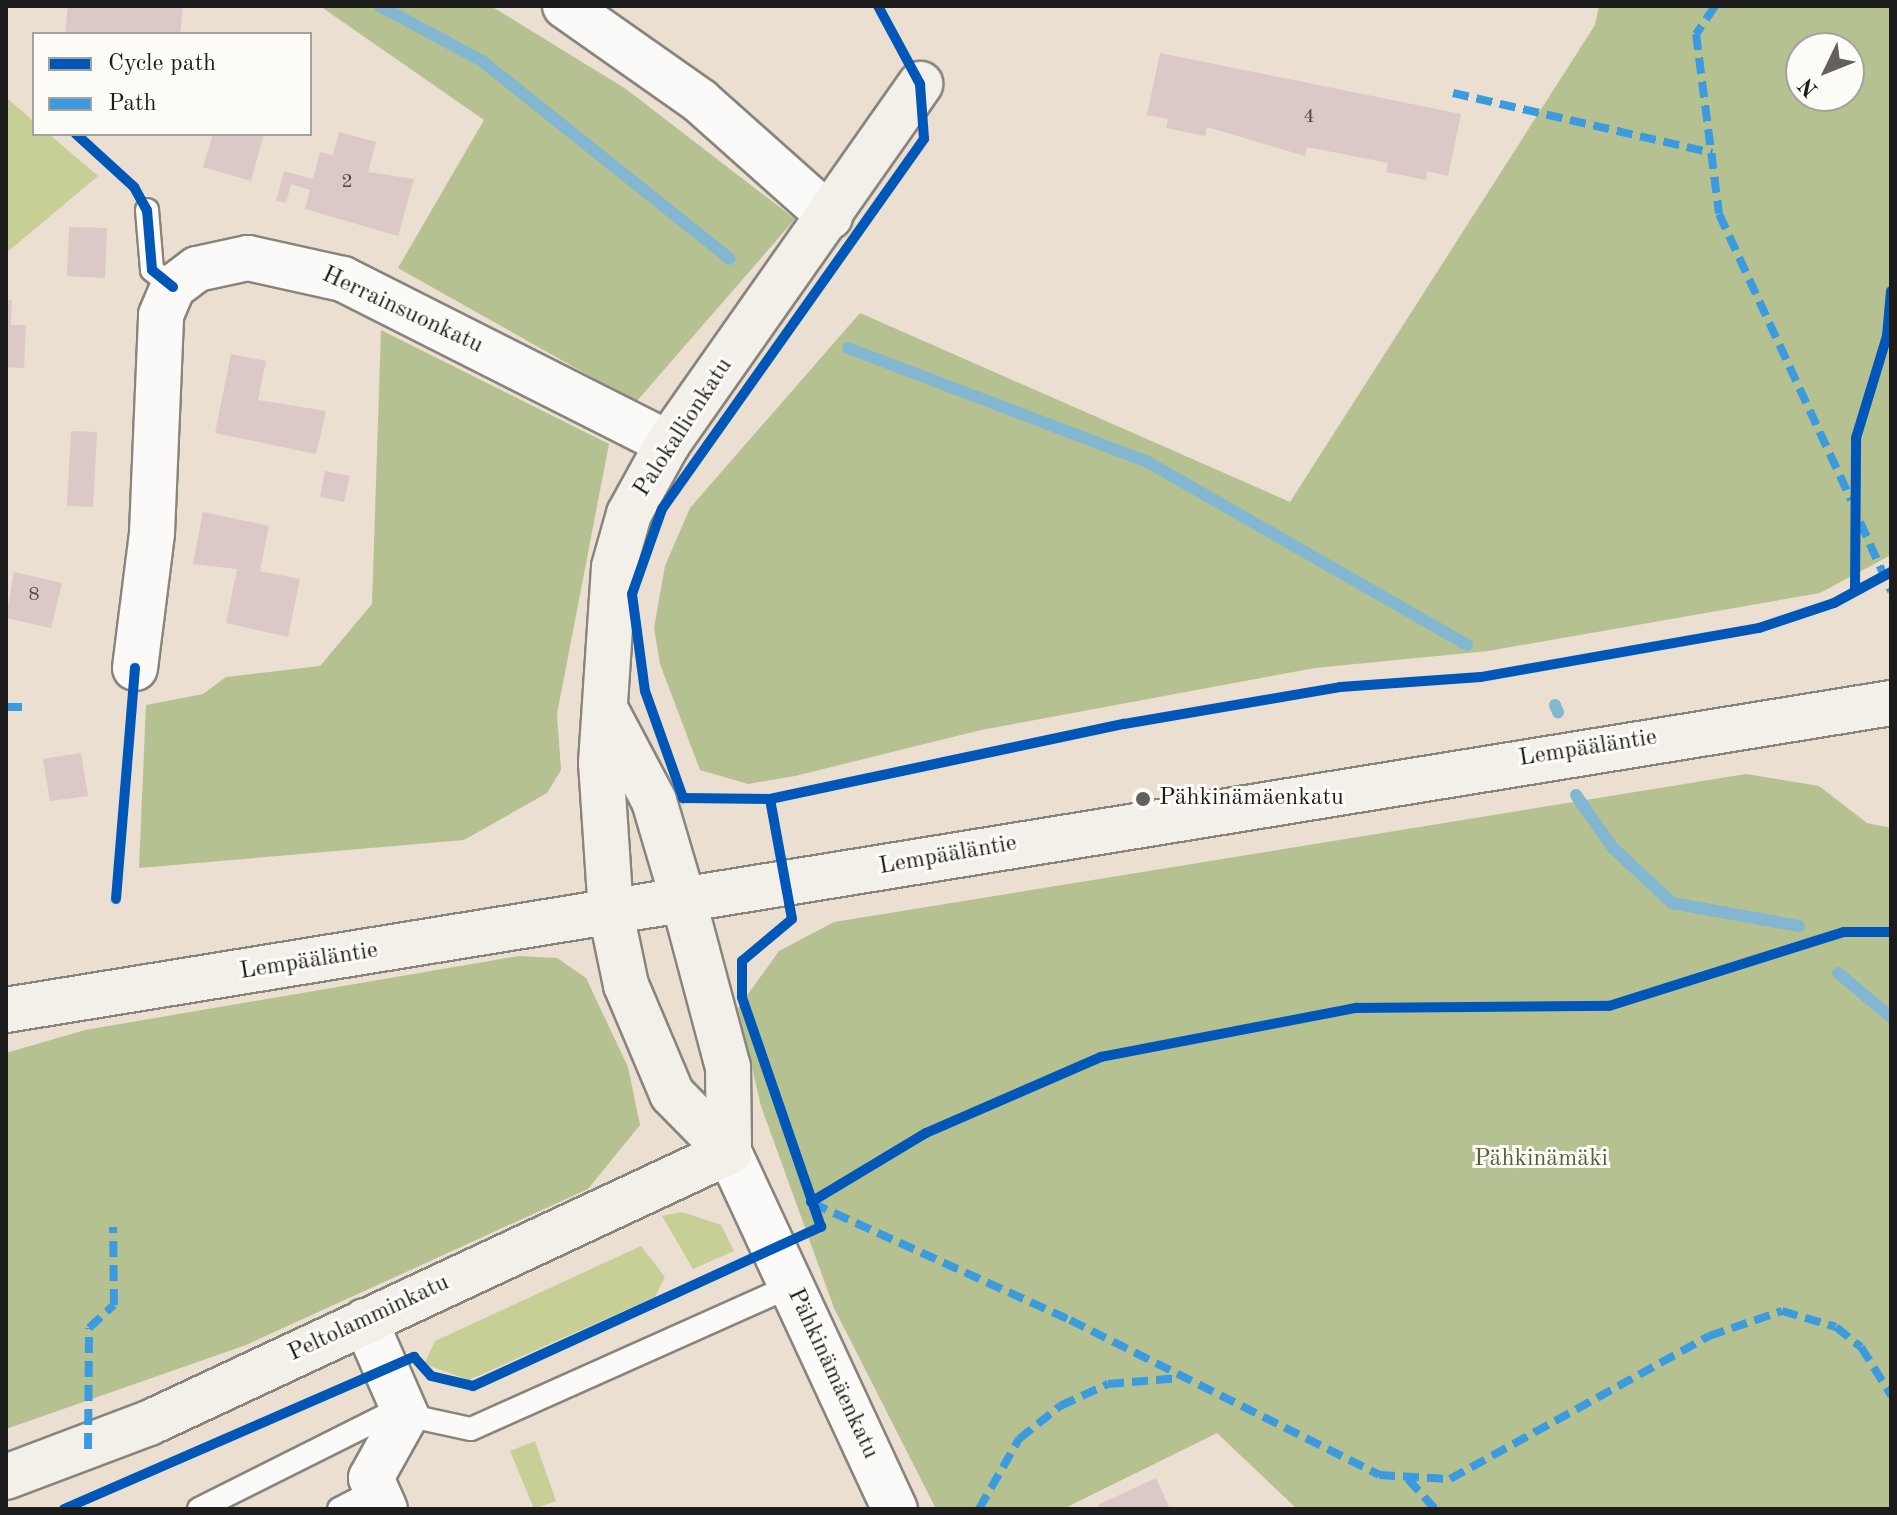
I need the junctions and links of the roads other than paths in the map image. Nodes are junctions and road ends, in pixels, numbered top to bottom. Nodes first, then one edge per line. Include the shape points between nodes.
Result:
1 (565, 6) edge
2 (920, 84) dead end
3 (147, 210) dead end
4 (830, 217) junction
5 (173, 287) junction
6 (668, 443) junction
7 (135, 668) dead end
8 (1891, 703) edge
9 (608, 714) junction
10 (684, 902) junction
11 (611, 913) junction
12 (6, 1010) edge
13 (729, 1152) junction
14 (791, 1286) junction
15 (365, 1321) junction
16 (405, 1411) junction
17 (6, 1477) edge
18 (366, 1503) edge
19 (199, 1509) edge
20 (895, 1509) edge

1 - 4 street via 700,101
2 - 4 street, Palokallionkatu
3 - 5 lane via 152,270
4 - 6 street, Palokallionkatu
5 - 6 street, Herrainsuonkatu via 221,262 291,262 343,279
5 - 7 street via 156,343 152,533
6 - 9 street, Palokallionkatu via 629,514 614,567
8 - 10 street, Lempääläntie
9 - 10 street via 654,801
9 - 11 street, Palokallionkatu via 601,763
10 - 11 street, Lempääläntie
10 - 13 street, Pähkinämäenkatu via 728,1067
11 - 12 street, Lempääläntie
11 - 13 street, Pähkinämäenkatu via 626,985 672,1094
13 - 14 street, Pähkinämäenkatu
13 - 15 street, Peltolamminkatu
14 - 16 lane via 471,1429
14 - 20 street, Pähkinämäenkatu
15 - 16 street
15 - 17 street, Peltolamminkatu via 149,1423
16 - 18 street via 371,1478
16 - 19 lane

